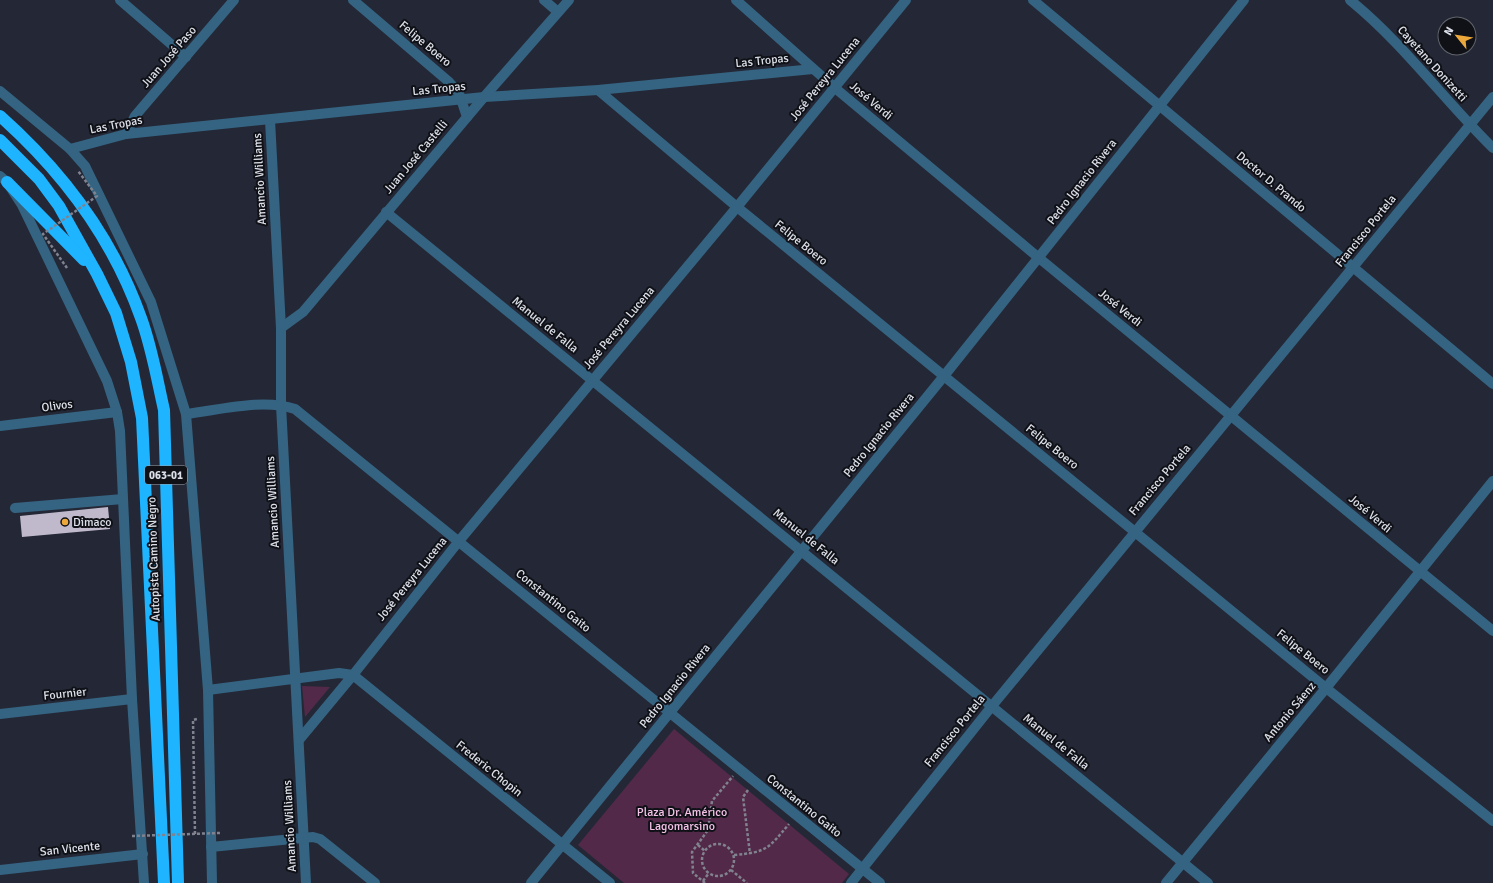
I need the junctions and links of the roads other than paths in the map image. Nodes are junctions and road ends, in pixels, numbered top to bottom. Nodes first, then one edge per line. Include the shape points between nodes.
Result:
1 (120, 0) edge
2 (234, 0) edge
3 (353, 0) edge
4 (544, 0) edge
5 (568, 0) edge
6 (736, 0) edge
7 (906, 0) edge
8 (1033, 0) edge
9 (1244, 0) edge
10 (1350, 0) edge
11 (558, 12) junction
12 (186, 57) junction
13 (813, 69) junction
14 (835, 88) junction
15 (598, 90) junction
16 (0, 91) edge
17 (484, 97) junction
18 (1493, 97) edge
19 (462, 100) junction
20 (1160, 105) junction
21 (0, 116) edge
22 (467, 117) junction
23 (270, 120) junction
24 (1470, 125) junction
25 (126, 134) junction
26 (0, 140) edge
27 (1493, 148) edge
28 (70, 149) junction
29 (3, 179) edge
30 (737, 208) junction
31 (386, 212) junction
32 (1039, 258) junction
33 (1352, 268) junction
34 (97, 274) junction
35 (281, 328) junction
36 (944, 376) junction
37 (592, 380) junction
38 (1493, 384) edge
39 (281, 405) junction
40 (117, 412) junction
41 (186, 414) junction
42 (1231, 416) junction
43 (0, 426) edge
44 (1493, 481) edge
45 (123, 499) junction
46 (15, 508) dead end
47 (1135, 532) junction
48 (459, 541) junction
49 (802, 550) junction
50 (1420, 572) junction
51 (1493, 631) edge
52 (353, 675) junction
53 (295, 679) junction
54 (1326, 688) junction
55 (208, 690) junction
56 (132, 699) junction
57 (992, 706) junction
58 (670, 713) junction
59 (0, 714) edge
60 (299, 740) junction
61 (1493, 821) edge
62 (304, 838) junction
63 (562, 845) junction
64 (211, 848) junction
65 (143, 854) junction
66 (1182, 862) junction
67 (862, 868) junction
68 (0, 870) edge
69 (144, 883) edge
70 (164, 883) edge
71 (178, 883) edge
72 (212, 883) edge
73 (306, 883) edge
74 (375, 883) edge
75 (531, 883) edge
76 (610, 883) edge
77 (851, 883) edge
78 (880, 883) edge
79 (1166, 883) edge
80 (1208, 883) edge

1 - 12 street
2 - 12 street, Juan José Paso
3 - 19 street, Felipe Boero via 448,81
4 - 11 street
5 - 11 street, Juan José Castelli
6 - 13 street, José Verdi
7 - 14 street, José Pereyra Lucena
8 - 20 street, Doctor D. Prando
9 - 20 street, Pedro Ignacio Rivera
10 - 24 street, Cayetano Donizetti via 1385,31
11 - 17 street, Juan José Castelli
12 - 25 street, Juan José Paso via 135,116
13 - 14 street, José Verdi
13 - 15 street, Las Tropas
14 - 30 street, José Pereyra Lucena
14 - 32 street, José Verdi
15 - 17 street, Las Tropas
15 - 30 street, Felipe Boero
16 - 28 street
17 - 19 street, Las Tropas
17 - 22 street, Juan José Castelli
18 - 24 street, Francisco Portela
19 - 22 street, Felipe Boero
19 - 23 street, Las Tropas
20 - 32 street, Pedro Ignacio Rivera
20 - 33 street, Doctor D. Prando
21 - 71 highway, Autopista Camino Negro / 063-01 via 56,171 86,210 112,252 141,318 151,352 164,410
22 - 31 street, Juan José Castelli
23 - 25 street, Las Tropas
23 - 35 street, Amancio Williams
24 - 27 street, Cayetano Donizetti
24 - 33 street, Francisco Portela
25 - 28 street, Las Tropas
26 - 34 highway, Autopista Camino Negro / 063-01 via 39,178 60,206
28 - 41 street via 85,166 151,302
29 - 34 highway
29 - 40 street via 22,205 107,381
30 - 36 street, Felipe Boero
30 - 37 street, José Pereyra Lucena
31 - 35 street, Juan José Castelli via 303,312
31 - 37 street, Manuel de Falla
32 - 36 street, Pedro Ignacio Rivera
32 - 42 street, José Verdi
33 - 38 street, Doctor D. Prando
33 - 42 street, Francisco Portela
34 - 70 highway, Autopista Camino Negro / 063-01 via 116,313 131,362 142,418
35 - 39 street, Amancio Williams
36 - 47 street, Felipe Boero
36 - 49 street, Pedro Ignacio Rivera
37 - 48 street, José Pereyra Lucena
37 - 49 street, Manuel de Falla
39 - 41 street, Constantino Gaito via 265,404
39 - 48 street, Constantino Gaito via 295,410
39 - 53 street, Amancio Williams
40 - 43 street, Olivos
40 - 45 street
41 - 55 street
42 - 47 street, Francisco Portela
42 - 50 street, José Verdi
44 - 50 street, Antonio Sáenz
45 - 46 street
45 - 56 street
47 - 54 street, Felipe Boero
47 - 57 street, Francisco Portela
48 - 52 street, José Pereyra Lucena
48 - 58 street, Constantino Gaito
49 - 57 street, Manuel de Falla
49 - 58 street, Pedro Ignacio Rivera
50 - 51 street, José Verdi
50 - 54 street, Antonio Sáenz
52 - 53 street via 339,673
52 - 60 street, José Pereyra Lucena
52 - 63 street, Frederic Chopin
53 - 55 street
53 - 60 street, Amancio Williams
54 - 61 street, Felipe Boero
54 - 66 street, Antonio Sáenz
55 - 64 street
56 - 59 street, Fournier
56 - 65 street
57 - 66 street, Manuel de Falla
57 - 67 street, Francisco Portela
58 - 63 street, Pedro Ignacio Rivera
58 - 67 street, Constantino Gaito
60 - 62 street, Amancio Williams
62 - 64 street
62 - 73 street, Amancio Williams
62 - 74 street via 320,839
63 - 75 street, Pedro Ignacio Rivera
63 - 76 street, Frederic Chopin
64 - 72 street
65 - 68 street, San Vicente
65 - 69 street
66 - 79 street, Antonio Sáenz
66 - 80 street, Manuel de Falla
67 - 77 street, Francisco Portela
67 - 78 street, Constantino Gaito

